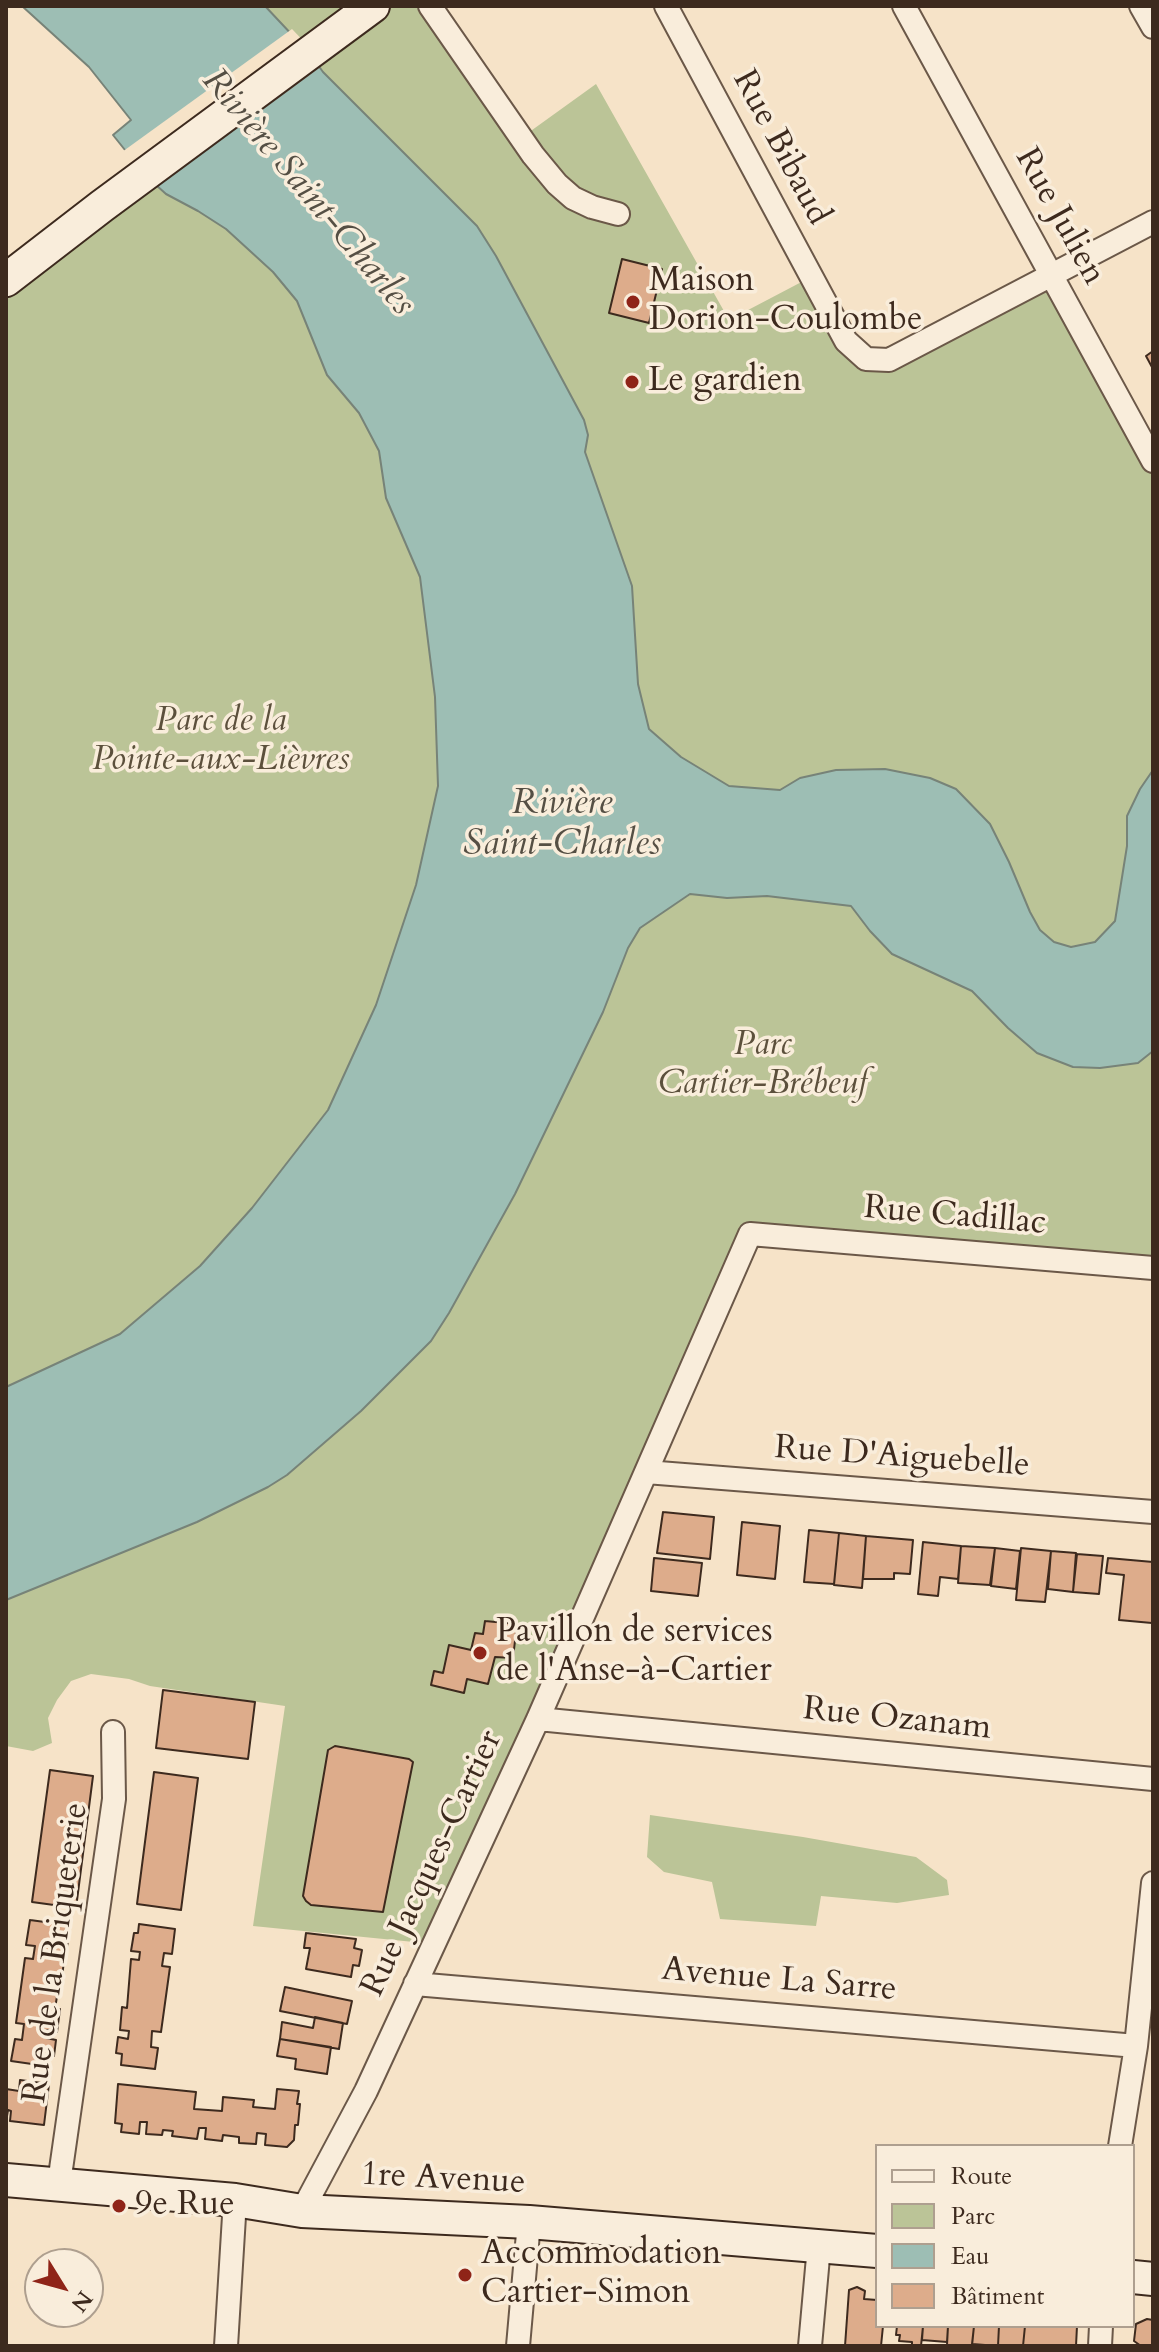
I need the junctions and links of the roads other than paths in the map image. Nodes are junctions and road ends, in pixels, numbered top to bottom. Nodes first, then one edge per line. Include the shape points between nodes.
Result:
1 (373, 6) edge
2 (430, 6) edge
3 (666, 6) edge
4 (904, 6) edge
5 (1141, 6) edge
6 (1153, 27) edge
7 (618, 214) dead end
8 (1153, 222) edge
9 (1052, 273) junction
10 (6, 280) edge
11 (1153, 461) edge
12 (750, 1234) joint
13 (1153, 1268) edge
14 (646, 1472) junction
15 (1153, 1512) edge
16 (538, 1719) junction
17 (113, 1732) dead end
18 (1153, 1779) edge
19 (1153, 1883) edge
20 (1148, 1974) edge
21 (415, 1984) junction
22 (1136, 2046) junction
23 (1120, 2144) edge
24 (6, 2180) edge
25 (59, 2183) junction
26 (235, 2200) junction
27 (302, 2211) junction
28 (529, 2222) junction
29 (819, 2246) junction
30 (875, 2251) edge
31 (226, 2346) edge
32 (518, 2346) edge
33 (810, 2346) edge

1 - 10 street
2 - 7 street via 557,184 573,198
3 - 9 street, Rue Bibaud via 846,341 866,359 889,360
4 - 9 street, Rue Julien
5 - 6 street
8 - 9 street
9 - 11 street, Rue Julien
12 - 13 street, Rue Cadillac
12 - 14 street, Rue Jacques-Cartier
14 - 15 street, Rue D'Aiguebelle
14 - 16 street, Rue Jacques-Cartier
16 - 18 street, Rue Ozanam
16 - 21 street, Rue Jacques-Cartier
17 - 25 street, Rue de la Briqueterie via 114,1799
19 - 20 street
20 - 22 street
21 - 22 street, Avenue La Sarre
21 - 27 street, Rue Jacques-Cartier
22 - 23 street
24 - 25 street, 1re Avenue
25 - 26 street, 1re Avenue
26 - 27 street, 1re Avenue
26 - 31 street
27 - 28 street, 1re Avenue
28 - 29 street, 1re Avenue
28 - 32 street
29 - 30 street, 1re Avenue
29 - 33 street

